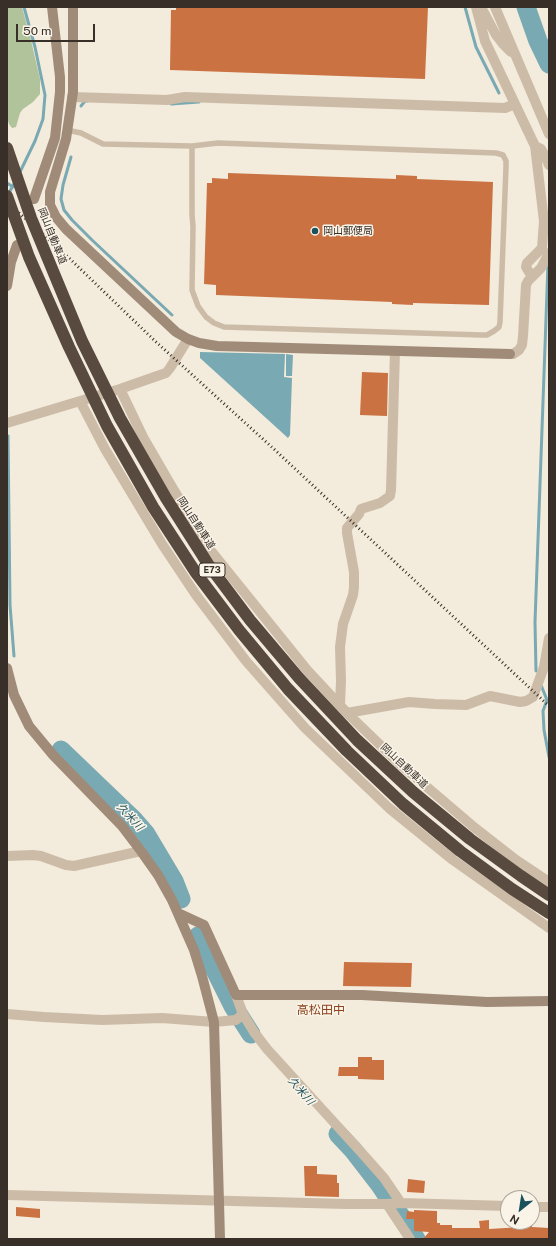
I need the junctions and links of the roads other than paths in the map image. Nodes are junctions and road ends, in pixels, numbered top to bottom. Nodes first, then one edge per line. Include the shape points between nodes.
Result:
1 (52, 7) edge
2 (73, 7) edge
3 (476, 7) edge
4 (481, 7) edge
5 (494, 7) edge
6 (515, 56) junction
7 (72, 97) junction
8 (512, 105) junction
9 (67, 130) junction
10 (549, 134) edge
11 (192, 146) junction
12 (535, 146) junction
13 (7, 148) edge
14 (549, 165) edge
15 (7, 196) edge
16 (34, 198) dead end
17 (18, 245) dead end
18 (549, 253) edge
19 (532, 277) junction
20 (7, 286) edge
21 (188, 339) junction
22 (394, 351) junction
23 (120, 389) junction
24 (80, 401) junction
25 (7, 423) edge
26 (549, 638) edge
27 (7, 671) edge
28 (340, 705) junction
29 (347, 713) junction
30 (141, 850) junction
31 (7, 856) edge
32 (549, 882) edge
33 (549, 894) edge
34 (178, 912) junction
35 (549, 913) edge
36 (549, 928) edge
37 (236, 995) junction
38 (549, 1001) edge
39 (7, 1014) edge
40 (240, 1017) junction
41 (214, 1022) junction
42 (7, 1195) edge
43 (219, 1200) junction
44 (394, 1204) junction
45 (500, 1206) edge
46 (220, 1239) edge
47 (410, 1239) edge

1 - 16 street via 60,77 56,138
2 - 7 street
3 - 8 street via 485,41
4 - 6 street via 496,35
5 - 6 street
6 - 10 street
7 - 8 street via 167,100 185,97 505,108
7 - 9 street
8 - 12 street
9 - 11 lane via 81,133 103,144
9 - 21 street via 50,192 50,204 56,217 176,332
11 - 11 lane via 218,143 503,155 506,167 498,327 487,335 482,335 224,327 214,323 198,306 192,290
12 - 14 street via 541,149
12 - 19 street via 544,221 542,248 527,262 526,267
13 - 33 highway, 岡山自動車道 / E73, bridge via 31,218 89,355 120,418 208,564 250,620 294,672 357,740 413,792 464,834
15 - 35 highway, E73, bridge via 32,264 107,426 153,507 196,573 234,624 288,689 347,751 403,804 460,851
17 - 20 street via 11,262
18 - 19 street via 541,268
19 - 22 street via 526,285 522,345 513,354
21 - 22 street via 217,346
21 - 23 street via 166,372
22 - 28 street via 390,496 380,503 361,509 347,528 354,587 343,624 340,647
23 - 24 street
23 - 28 street via 143,437 211,552 307,670
24 - 25 street
24 - 36 street via 105,449 196,595 246,660 305,728 388,808 453,860
26 - 29 street via 544,667 533,697 526,701 490,696 466,705 410,702
27 - 30 street via 14,695 33,732 122,826
28 - 29 street
29 - 32 street via 400,764 475,828
30 - 31 street via 74,866 41,856
30 - 34 street
34 - 37 street via 204,925
34 - 41 street via 194,950
37 - 38 street via 362,995 487,1002
37 - 40 street
39 - 41 street via 102,1020 162,1018
40 - 41 street
40 - 44 street via 384,1178
41 - 43 street
42 - 43 street
43 - 44 street
43 - 46 street
44 - 45 street
44 - 47 street

